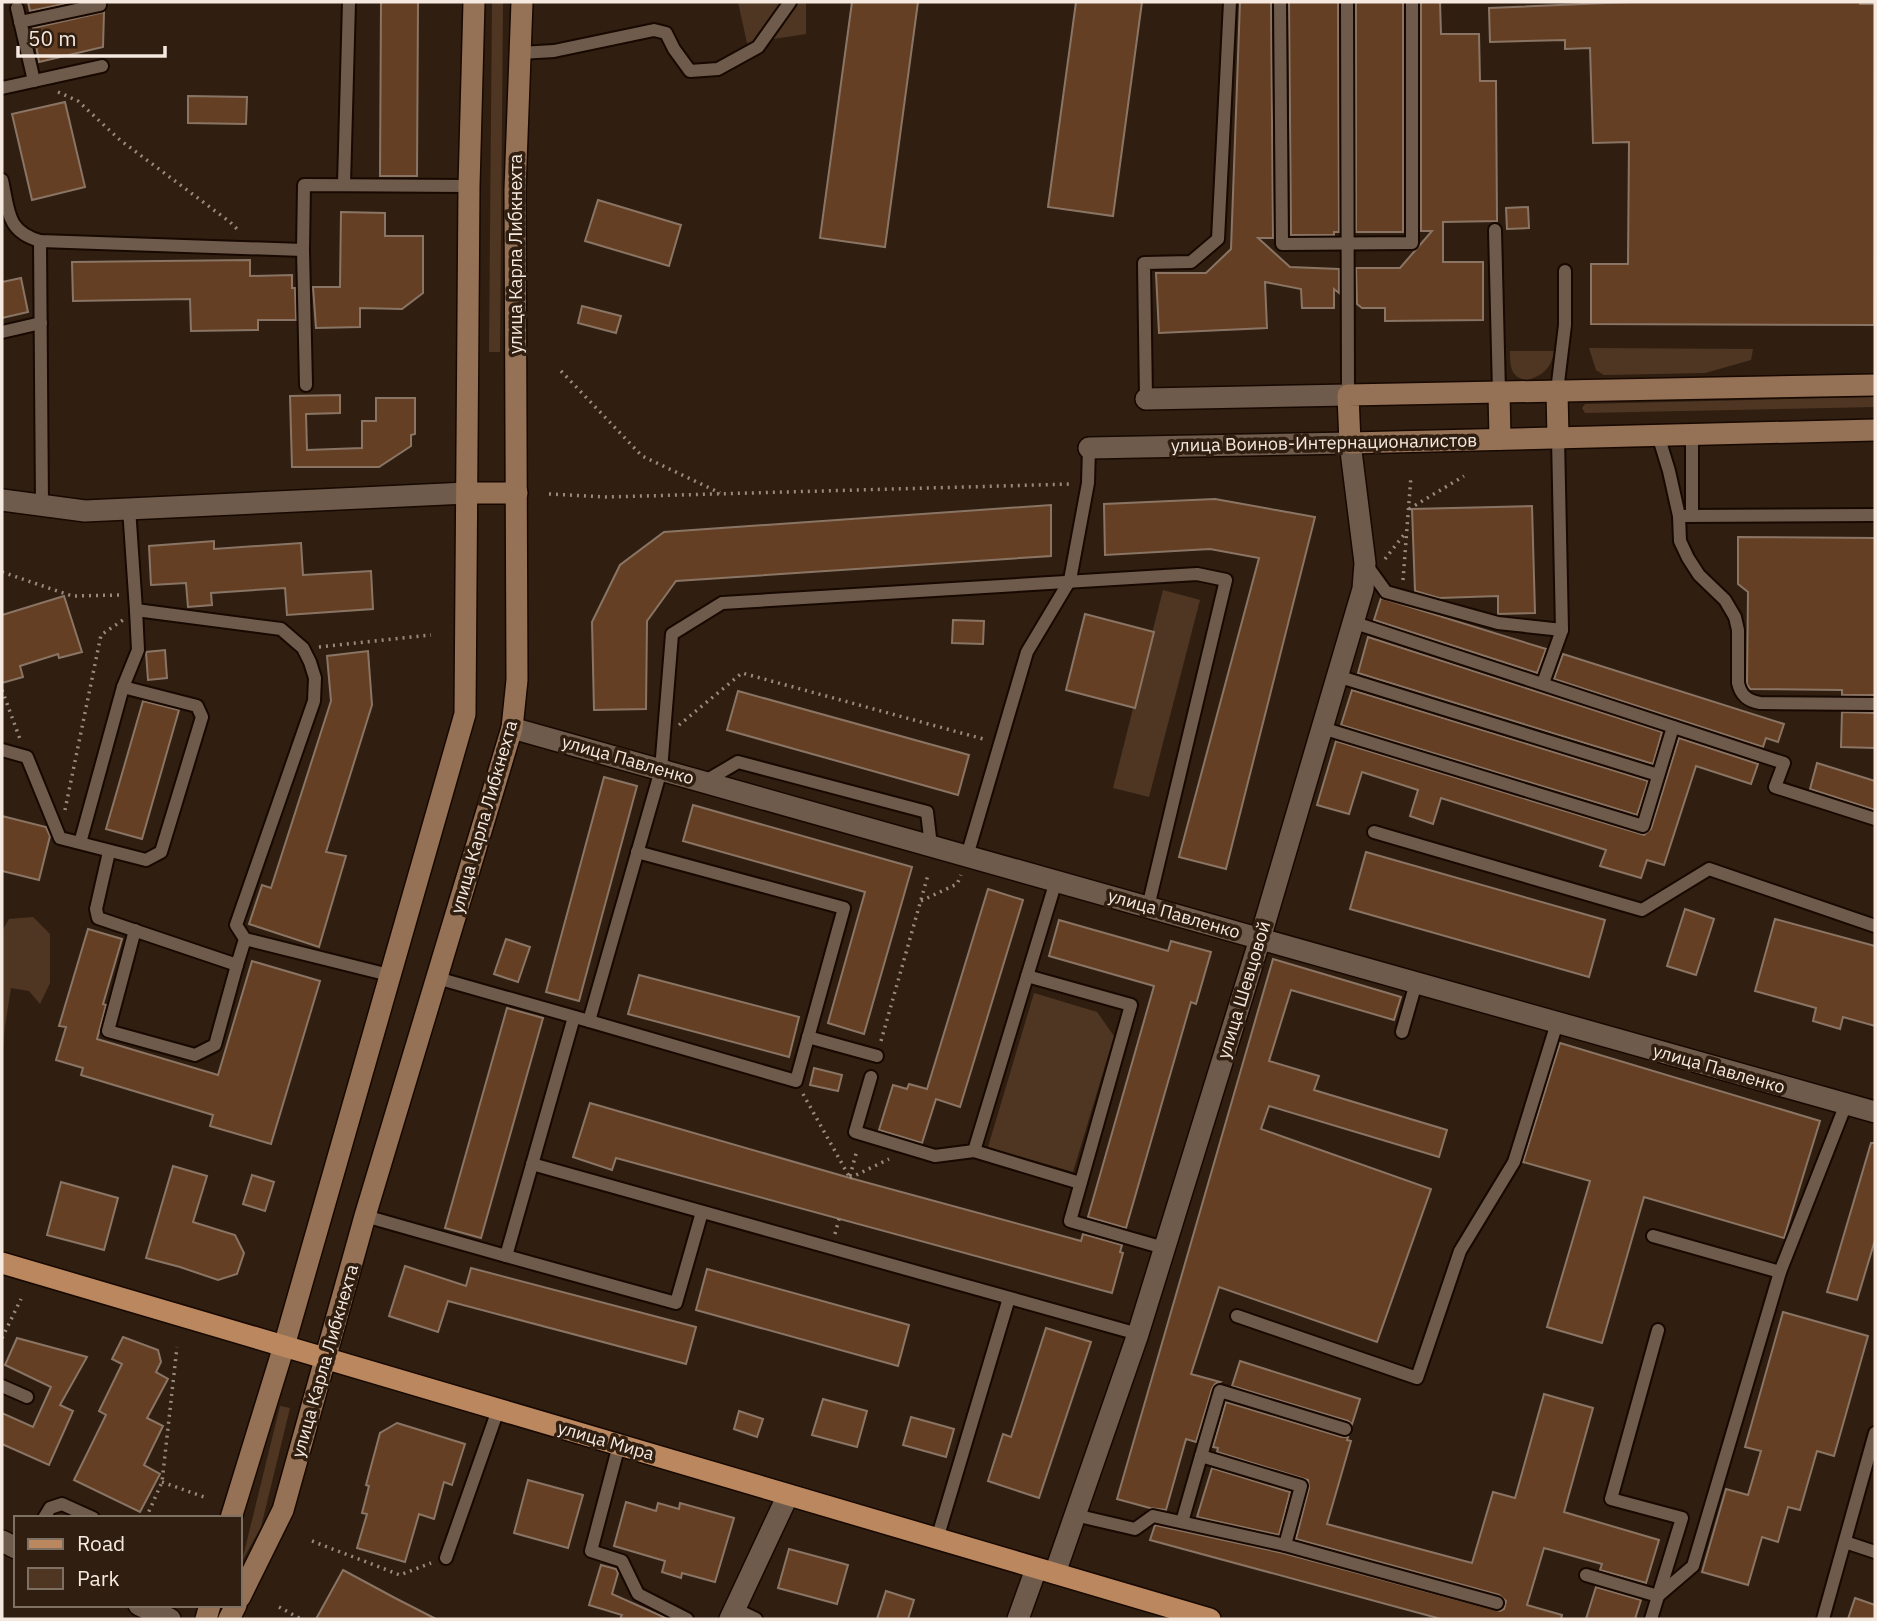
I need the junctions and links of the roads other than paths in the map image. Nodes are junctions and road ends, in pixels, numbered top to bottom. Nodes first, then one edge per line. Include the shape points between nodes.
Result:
1 (349, 2) edge
2 (474, 2) edge
3 (522, 2) edge
4 (790, 2) edge
5 (1230, 2) edge
6 (1280, 2) edge
7 (1347, 2) edge
8 (1412, 2) edge
9 (100, 5) dead end
10 (17, 8) dead end
11 (20, 22) junction
12 (520, 53) junction
13 (102, 66) dead end
14 (34, 81) junction
15 (2, 88) edge
16 (2, 180) edge
17 (344, 184) junction
18 (469, 186) junction
19 (1495, 230) dead end
20 (40, 241) junction
21 (1348, 243) junction
22 (303, 250) junction
23 (1565, 271) dead end
24 (41, 323) junction
25 (2, 332) edge
26 (306, 385) dead end
27 (1875, 385) edge
28 (1557, 391) junction
29 (1499, 392) junction
30 (1348, 395) junction
31 (1146, 399) joint
32 (1875, 430) edge
33 (1692, 434) junction
34 (1658, 435) junction
35 (1558, 438) junction
36 (1500, 439) junction
37 (1350, 443) junction
38 (1089, 448) joint
39 (467, 493) junction
40 (517, 493) junction
41 (2, 500) edge
42 (42, 506) junction
43 (128, 508) junction
44 (1875, 515) edge
45 (1686, 516) junction
46 (1369, 569) junction
47 (1070, 580) junction
48 (136, 610) junction
49 (1352, 622) junction
50 (1562, 630) junction
51 (1337, 676) junction
52 (1544, 683) junction
53 (123, 687) junction
54 (1875, 704) edge
55 (1673, 727) junction
56 (512, 728) junction
57 (1322, 728) junction
58 (2, 750) edge
59 (660, 769) junction
60 (1658, 775) junction
61 (704, 782) junction
62 (1875, 819) edge
63 (1374, 832) dead end
64 (80, 844) junction
65 (931, 846) junction
66 (110, 852) junction
67 (637, 852) junction
68 (967, 856) junction
69 (1056, 881) junction
70 (1148, 907) junction
71 (1875, 926) edge
72 (135, 930) junction
73 (244, 939) junction
74 (1260, 939) junction
75 (237, 965) junction
76 (389, 975) junction
77 (1027, 976) junction
78 (436, 978) junction
79 (1416, 983) junction
80 (574, 1017) junction
81 (589, 1021) junction
82 (1557, 1023) junction
83 (1402, 1032) dead end
84 (808, 1037) junction
85 (877, 1056) road end
86 (872, 1077) dead end
87 (1846, 1104) junction
88 (1875, 1112) edge
89 (974, 1151) junction
90 (532, 1164) junction
91 (1080, 1182) junction
92 (702, 1212) junction
93 (365, 1216) junction
94 (1653, 1236) dead end
95 (1164, 1248) junction
96 (506, 1256) junction
97 (2, 1263) edge
98 (1780, 1272) junction
99 (1009, 1298) junction
100 (1237, 1316) dead end
101 (1658, 1330) dead end
102 (1138, 1334) junction
103 (284, 1346) junction
104 (326, 1359) junction
105 (2, 1386) edge
106 (27, 1397) dead end
107 (498, 1410) junction
108 (1345, 1429) dead end
109 (1875, 1433) edge
110 (619, 1446) junction
111 (1201, 1456) junction
112 (788, 1495) junction
113 (1075, 1515) junction
114 (45, 1516) edge
115 (89, 1516) edge
116 (233, 1516) edge
117 (1182, 1522) junction
118 (937, 1539) junction
119 (1845, 1542) junction
120 (1285, 1545) junction
121 (1875, 1552) edge
122 (446, 1558) road end
123 (1045, 1571) junction
124 (1586, 1575) dead end
125 (242, 1593) edge
126 (1658, 1595) junction
127 (1497, 1603) dead end
128 (143, 1607) edge
129 (733, 1614) edge
130 (170, 1619) edge
131 (687, 1619) edge
132 (756, 1619) edge
133 (1018, 1619) edge
134 (1210, 1619) edge
135 (1651, 1619) edge
136 (1823, 1619) edge

1 - 17 lane
2 - 18 main road
3 - 12 main road, улица Карла Либкнехта
4 - 12 lane via 758,47 718,69 690,71 666,33 654,30 554,51
5 - 31 lane via 1218,239 1191,261 1144,263
6 - 21 lane via 1282,244
7 - 21 lane
8 - 21 lane via 1412,243
9 - 11 lane
10 - 11 lane
11 - 14 lane
12 - 40 main road, улица Карла Либкнехта via 515,190
13 - 14 lane
14 - 15 lane
16 - 20 lane via 12,225
17 - 18 lane
17 - 22 lane via 304,185
18 - 39 main road
19 - 29 lane
20 - 22 lane
20 - 24 lane
21 - 30 lane
22 - 26 lane
23 - 28 lane via 1565,324
24 - 25 lane
24 - 42 lane
27 - 28 main road
28 - 29 main road
28 - 35 main road
29 - 30 main road
29 - 36 main road
30 - 31 street
30 - 37 main road, улица Шевцовой
32 - 33 main road, улица Воинов-Интернационалистов
33 - 34 main road, улица Воинов-Интернационалистов
33 - 45 lane
34 - 35 main road, улица Воинов-Интернационалистов
34 - 45 lane
35 - 36 main road, улица Воинов-Интернационалистов
35 - 50 lane
36 - 37 main road, улица Воинов-Интернационалистов
37 - 38 street, улица Воинов-Интернационалистов
37 - 46 street, улица Шевцовой
38 - 47 lane via 1088,483
39 - 40 main road
39 - 43 street
39 - 76 main road via 466,714
40 - 56 main road, улица Карла Либкнехта via 517,680
41 - 42 street
42 - 43 street
43 - 48 lane
44 - 45 lane
45 - 54 lane via 1680,541 1688,558 1735,617 1738,684 1745,698 1760,703
46 - 49 street, улица Шевцовой
46 - 50 lane via 1386,592 1401,597 1498,623
47 - 59 lane via 722,603 672,634
47 - 68 lane via 1027,652
47 - 70 lane via 1197,573 1226,580
48 - 53 lane via 138,650
48 - 73 lane via 281,629 303,649 315,678 314,701 236,925
49 - 51 street, улица Шевцовой
49 - 52 lane
50 - 52 lane
51 - 57 street, улица Шевцовой
51 - 60 lane
52 - 55 lane
53 - 64 lane
53 - 66 lane via 197,706 201,718 161,852 146,860
55 - 60 lane
55 - 62 lane via 1784,763 1775,787
56 - 59 street, улица Павленко
56 - 78 main road, улица Карла Либкнехта
57 - 60 lane via 1643,826
57 - 74 street, улица Шевцовой
58 - 64 lane via 27,757 60,838
59 - 61 street, улица Павленко
59 - 67 lane
61 - 65 street, улица Павленко
61 - 65 lane via 738,762 927,812
63 - 71 lane via 1642,910 1709,869
64 - 66 lane
65 - 68 street, улица Павленко
66 - 72 lane via 96,909 98,918
67 - 81 lane
67 - 84 lane via 844,908
68 - 69 street, улица Павленко
69 - 70 street, улица Павленко
69 - 77 lane
70 - 74 street, улица Павленко
72 - 75 lane
72 - 75 lane via 108,1031 195,1055 215,1045
73 - 75 lane
73 - 76 lane
74 - 79 street, улица Павленко
74 - 95 street, улица Шевцовой
76 - 103 main road
77 - 89 lane
77 - 91 lane via 1131,1005
78 - 80 lane
78 - 93 main road, улица Карла Либкнехта
79 - 82 street, улица Павленко
79 - 83 lane
80 - 81 lane
80 - 90 lane
81 - 84 lane via 796,1082
82 - 87 street, улица Павленко
82 - 100 lane via 1514,1162 1460,1251 1417,1378
84 - 85 lane
86 - 89 lane via 855,1132 935,1156
87 - 88 street, улица Павленко
87 - 98 lane
89 - 91 lane
90 - 92 lane
90 - 96 lane
91 - 95 lane via 1069,1221
92 - 96 lane via 676,1303
92 - 99 lane
93 - 96 lane
93 - 104 main road, улица Карла Либкнехта
94 - 98 lane
95 - 102 street, улица Шевцовой
97 - 103 main road, улица Мира
98 - 126 lane via 1693,1566
99 - 102 lane
99 - 118 lane
101 - 126 lane via 1611,1499 1682,1518
102 - 113 street, улица Шевцовой
103 - 104 main road, улица Мира
103 - 116 main road
104 - 107 main road, улица Мира
104 - 125 main road, улица Карла Либкнехта via 283,1510
105 - 106 lane
107 - 110 main road, улица Мира
107 - 122 lane
108 - 111 lane via 1220,1391
109 - 119 lane
110 - 112 main road, улица Мира
110 - 131 lane via 591,1551 622,1561 638,1594
111 - 117 lane
111 - 120 lane via 1301,1486
112 - 118 main road, улица Мира
112 - 129 street
113 - 117 lane via 1135,1529 1153,1516
113 - 123 street, улица Шевцовой
114 - 115 lane via 50,1508 62,1504
117 - 120 lane
118 - 123 main road, улица Мира
119 - 121 lane
119 - 136 lane
120 - 127 lane
123 - 133 street, улица Шевцовой
123 - 134 main road, улица Мира
124 - 126 lane
126 - 135 lane
128 - 130 street
129 - 132 lane

